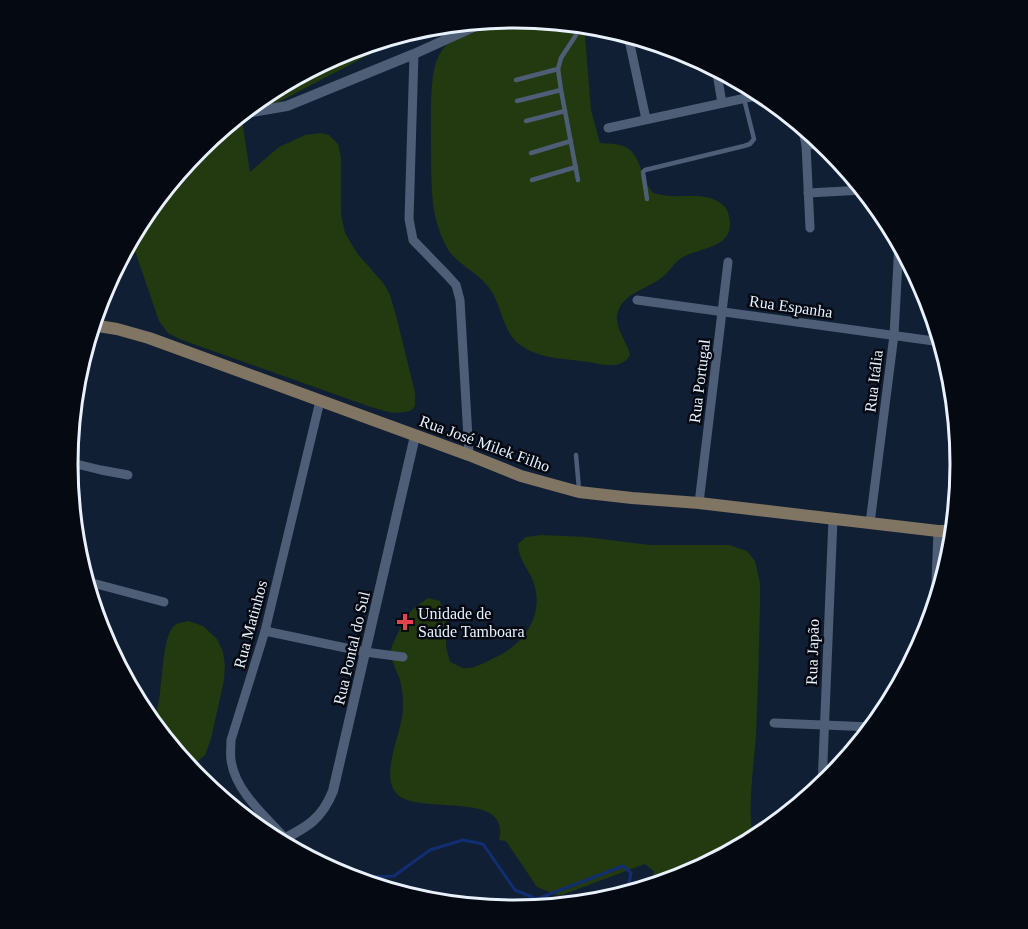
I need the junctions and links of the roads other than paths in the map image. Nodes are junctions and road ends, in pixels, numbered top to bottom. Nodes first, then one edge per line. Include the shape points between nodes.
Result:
1 (463, 31) edge
2 (576, 33) edge
3 (630, 44) edge
4 (414, 54) junction
5 (558, 69) junction
6 (718, 79) edge
7 (516, 80) dead end
8 (561, 90) junction
9 (749, 98) edge
10 (744, 99) junction
11 (517, 102) dead end
12 (722, 103) junction
13 (260, 111) edge
14 (565, 111) junction
15 (646, 119) junction
16 (526, 121) dead end
17 (608, 128) dead end
18 (571, 141) junction
19 (805, 141) edge
20 (806, 145) junction
21 (810, 145) edge
22 (531, 153) dead end
23 (576, 167) junction
24 (532, 180) dead end
25 (578, 180) dead end
26 (853, 191) edge
27 (808, 193) junction
28 (647, 199) dead end
29 (810, 228) dead end
30 (898, 259) edge
31 (728, 262) dead end
32 (637, 300) dead end
33 (723, 311) junction
34 (100, 326) edge
35 (894, 335) junction
36 (932, 341) edge
37 (320, 401) junction
38 (416, 436) junction
39 (469, 455) junction
40 (576, 455) dead end
41 (78, 465) edge
42 (128, 475) dead end
43 (579, 492) junction
44 (699, 503) junction
45 (833, 519) junction
46 (870, 523) junction
47 (938, 531) junction
48 (945, 531) edge
49 (936, 572) edge
50 (95, 584) edge
51 (164, 602) dead end
52 (265, 631) junction
53 (365, 652) junction
54 (403, 657) dead end
55 (774, 723) dead end
56 (824, 726) junction
57 (862, 727) edge
58 (822, 773) edge
59 (271, 827) edge
60 (288, 837) edge

1 - 4 street
2 - 5 lane
3 - 15 street
4 - 13 street via 287,106
4 - 39 street via 409,219 413,240 456,285 460,300
5 - 7 lane
5 - 8 lane
6 - 12 street
8 - 11 lane
8 - 14 lane
9 - 10 street
10 - 12 street
10 - 28 lane via 753,142 645,170
12 - 15 street
14 - 16 lane
14 - 18 lane
15 - 17 street
18 - 22 lane
18 - 23 lane
19 - 20 street
20 - 21 street
20 - 27 street
23 - 24 lane
23 - 25 lane
26 - 27 street
27 - 29 street
30 - 35 street, Rua Itália
31 - 33 street, Rua Portugal
32 - 33 street, Rua Espanha
33 - 35 street, Rua Espanha
33 - 44 street, Rua Portugal
34 - 37 main road, Rua José Milek Filho via 149,338
35 - 36 street, Rua Espanha
35 - 46 street, Rua Itália
37 - 38 main road, Rua José Milek Filho
37 - 52 street, Rua Matinhos
38 - 39 main road, Rua José Milek Filho
38 - 53 street, Rua Pontal do Sul
39 - 43 main road, Rua José Milek Filho via 521,476
40 - 43 lane
41 - 42 street
43 - 44 main road, Rua José Milek Filho
44 - 45 main road, Rua José Milek Filho
45 - 46 main road, Rua José Milek Filho
45 - 56 street, Rua Japão
46 - 47 main road, Rua José Milek Filho
47 - 48 main road, Rua José Milek Filho
47 - 49 street
50 - 51 street
52 - 53 street
52 - 59 street, Rua Matinhos via 231,740 230,759 235,776
53 - 54 street
53 - 60 street, Rua Pontal do Sul via 333,791 321,814
55 - 56 street
56 - 57 street
56 - 58 street, Rua Japão

